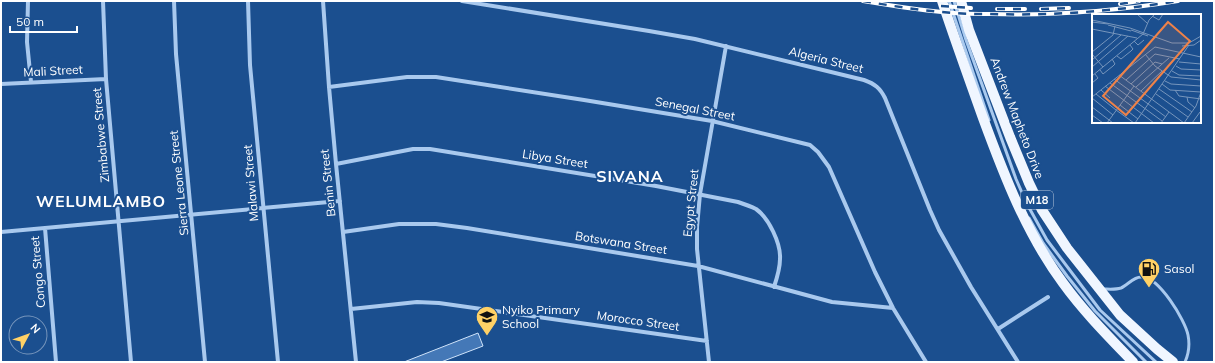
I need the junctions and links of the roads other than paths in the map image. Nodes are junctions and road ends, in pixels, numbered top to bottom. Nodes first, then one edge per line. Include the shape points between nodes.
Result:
1 (28, 1) edge
2 (103, 1) edge
3 (174, 1) edge
4 (248, 1) edge
5 (323, 1) edge
6 (462, 1) edge
7 (942, 1) edge
8 (949, 1) edge
9 (954, 1) edge
10 (961, 1) edge
11 (726, 46) junction
12 (106, 79) junction
13 (32, 82) junction
14 (1, 84) edge
15 (329, 87) junction
16 (712, 121) junction
17 (990, 124) dead end
18 (336, 164) junction
19 (1009, 172) dead end
20 (1017, 192) dead end
21 (700, 194) junction
22 (340, 201) junction
23 (264, 207) junction
24 (192, 214) junction
25 (1029, 217) dead end
26 (118, 221) junction
27 (45, 228) junction
28 (1, 232) edge
29 (343, 232) junction
30 (698, 266) junction
31 (774, 287) junction
32 (1099, 288) junction
33 (1048, 297) dead end
34 (893, 308) junction
35 (352, 309) junction
36 (998, 329) junction
37 (707, 341) junction
38 (56, 362) edge
39 (131, 362) edge
40 (205, 362) edge
41 (278, 362) edge
42 (356, 362) edge
43 (709, 362) edge
44 (926, 362) edge
45 (1018, 362) edge
46 (1133, 362) edge
47 (1146, 362) edge
48 (1156, 362) edge
49 (1173, 362) edge
50 (1185, 362) edge

1 - 13 street via 27,42
2 - 12 street, Zimbabwe Street
3 - 24 street, Sierra Leone Street via 176,54
4 - 23 street, Malawi Street via 250,65
5 - 15 street, Benin Street
6 - 11 street, Algeria Street
7 - 46 main road, M18 via 992,142 1018,207 1039,247 1062,283
8 - 17 lane
9 - 48 lane via 1016,178 1047,240 1100,310
10 - 32 main road, Andrew Mapheto Drive / M18 via 969,30 1029,183 1052,226
11 - 16 street, Egypt Street
11 - 36 street, Algeria Street via 864,80 880,89 939,230
12 - 13 street, Mali Street
12 - 26 street, Zimbabwe Street
13 - 14 street, Mali Street
15 - 16 street, Senegal Street via 407,77 436,78
15 - 18 street, Benin Street
16 - 21 street, Egypt Street
16 - 34 street, Senegal Street via 810,145 818,152 829,167
18 - 21 street, Libya Street via 413,149 430,149
18 - 22 street, Benin Street
19 - 20 lane
21 - 30 street, Egypt Street via 696,238
21 - 31 street, Libya Street via 748,205 765,219 780,251
22 - 23 street
22 - 29 street, Benin Street
23 - 24 street
23 - 41 street, Malawi Street
24 - 26 street
24 - 40 street, Sierra Leone Street
25 - 47 lane via 1043,243 1095,311
26 - 27 street
26 - 39 street, Zimbabwe Street
27 - 28 street
27 - 38 street, Congo Street
29 - 30 street, Botswana Street via 399,224 436,224
29 - 35 street, Benin Street
30 - 31 street, Botswana Street
30 - 37 street, Egypt Street
31 - 34 street, Botswana Street via 832,302
32 - 49 main road, Andrew Mapheto Drive / M18 via 1120,315
32 - 50 lane via 1115,290 1141,276 1159,287 1186,326 1189,347
33 - 36 street
34 - 44 street, Senegal Street
35 - 37 street, Morocco Street via 417,302 439,303
35 - 42 street, Benin Street
36 - 45 street, Algeria Street
37 - 43 street, Egypt Street

